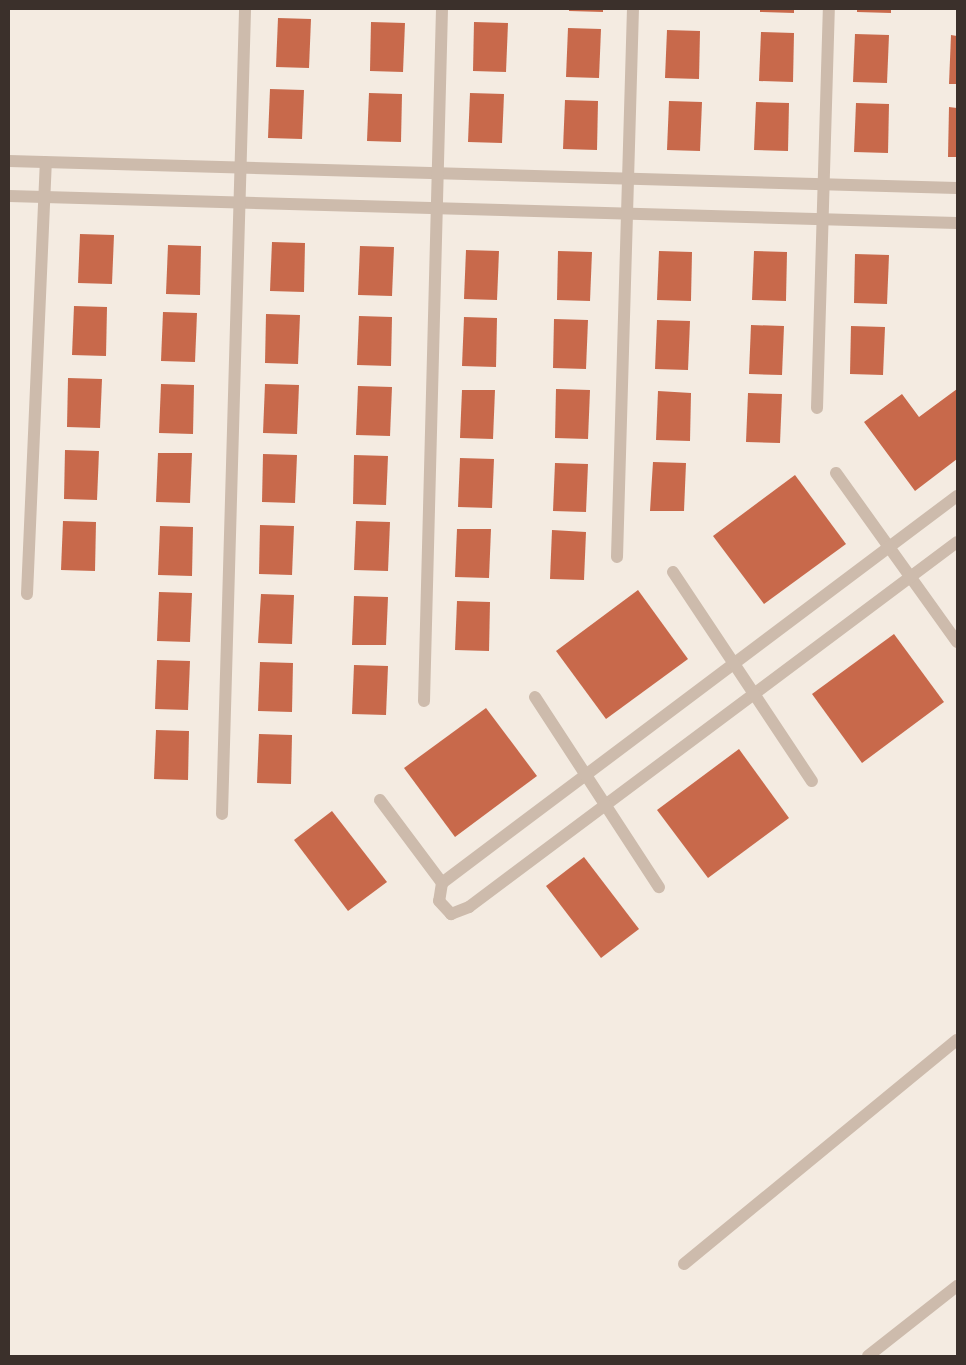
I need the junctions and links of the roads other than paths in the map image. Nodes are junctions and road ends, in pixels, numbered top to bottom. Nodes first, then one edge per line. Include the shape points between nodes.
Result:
1 (245, 9) edge
2 (442, 9) edge
3 (633, 9) edge
4 (828, 9) edge
5 (9, 161) edge
6 (46, 162) junction
7 (241, 168) junction
8 (438, 173) junction
9 (628, 179) junction
10 (824, 184) junction
11 (957, 188) edge
12 (9, 196) edge
13 (45, 197) junction
14 (239, 203) junction
15 (436, 209) junction
16 (627, 214) junction
17 (823, 220) junction
18 (957, 223) edge
19 (818, 408) dead end
20 (836, 473) dead end
21 (957, 496) edge
22 (957, 542) edge
23 (889, 548) junction
24 (617, 558) dead end
25 (673, 572) dead end
26 (910, 577) junction
27 (27, 594) dead end
28 (957, 642) edge
29 (734, 664) junction
30 (754, 694) junction
31 (535, 697) dead end
32 (424, 701) dead end
33 (586, 776) junction
34 (812, 781) dead end
35 (380, 800) dead end
36 (606, 805) junction
37 (222, 814) dead end
38 (442, 883) junction
39 (659, 887) dead end
40 (957, 1040) edge
41 (684, 1264) dead end
42 (957, 1286) edge
43 (868, 1356) edge

1 - 7 street
2 - 8 street
3 - 9 street
4 - 10 street
5 - 6 street
6 - 7 street
6 - 13 street
7 - 8 street
7 - 14 street
8 - 9 street
8 - 15 street
9 - 10 street
9 - 16 street
10 - 11 street
10 - 17 street
12 - 13 street
13 - 14 street
13 - 27 street
14 - 15 street
14 - 37 street
15 - 16 street
15 - 32 street
16 - 17 street
16 - 24 street
17 - 18 street
17 - 19 street
20 - 23 street
21 - 23 street
22 - 26 street
23 - 26 street
23 - 29 street
25 - 29 street
26 - 28 street
26 - 30 street
29 - 30 street
29 - 33 street
30 - 34 street
30 - 36 street
31 - 33 street
33 - 36 street
33 - 38 street
35 - 38 street
36 - 38 street via 469,907 452,914 439,901
36 - 39 street
40 - 41 street
42 - 43 street

